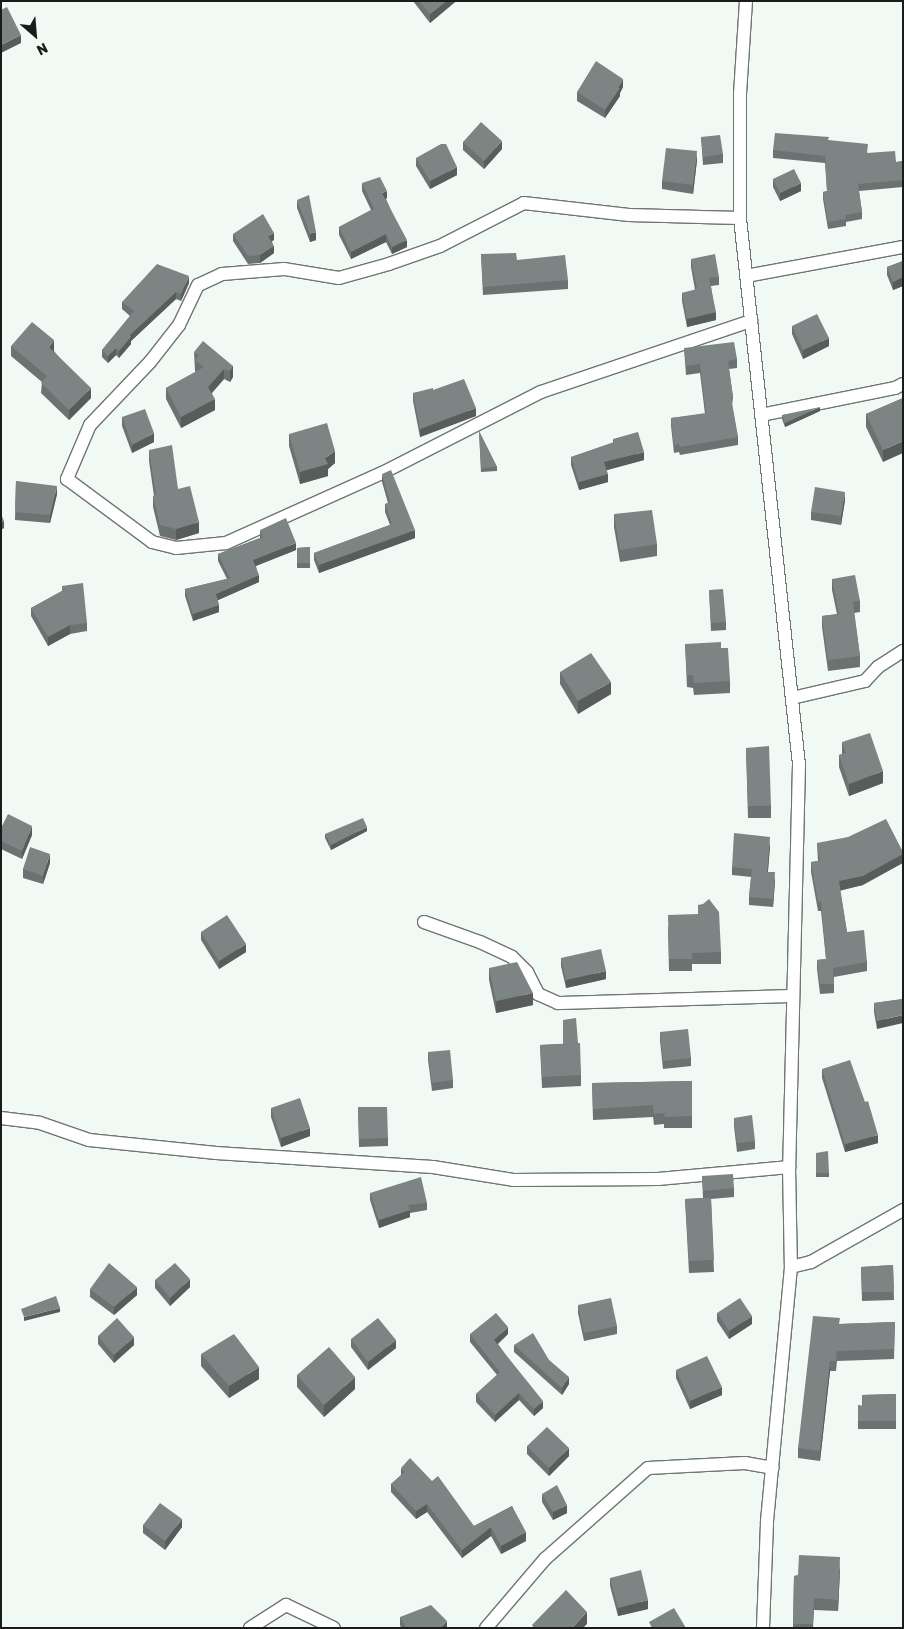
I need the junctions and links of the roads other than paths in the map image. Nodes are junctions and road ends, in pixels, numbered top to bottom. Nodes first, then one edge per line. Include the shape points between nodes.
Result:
1 (746, 1) edge
2 (740, 218) junction
3 (903, 247) edge
4 (746, 276) junction
5 (751, 321) junction
6 (903, 384) edge
7 (761, 415) junction
8 (903, 651) edge
9 (792, 698) junction
10 (424, 922) dead end
11 (793, 996) junction
12 (1, 1118) edge
13 (789, 1167) junction
14 (903, 1210) edge
15 (791, 1267) junction
16 (773, 1468) junction
17 (250, 1628) edge
18 (334, 1628) edge
19 (486, 1628) edge
20 (763, 1628) edge

1 - 2 street via 740,93
2 - 4 street
2 - 5 street via 629,215 524,203 440,246 339,278 284,269 222,274 198,285 179,325 162,348 90,425 67,478 152,542 176,548 226,543 382,473 541,392
3 - 4 street
4 - 5 street
5 - 7 street
6 - 7 street
7 - 9 street
8 - 9 street via 878,666 865,681
9 - 11 street via 799,765
10 - 11 street via 480,942 512,958 527,972 538,994 558,1003
11 - 13 street
12 - 13 street via 40,1123 89,1140 216,1153 433,1167 513,1180 658,1179
13 - 15 street
14 - 15 street via 811,1262
15 - 16 street
16 - 19 street via 744,1463 648,1468 545,1558
16 - 20 street via 767,1523
17 - 18 street via 286,1605

